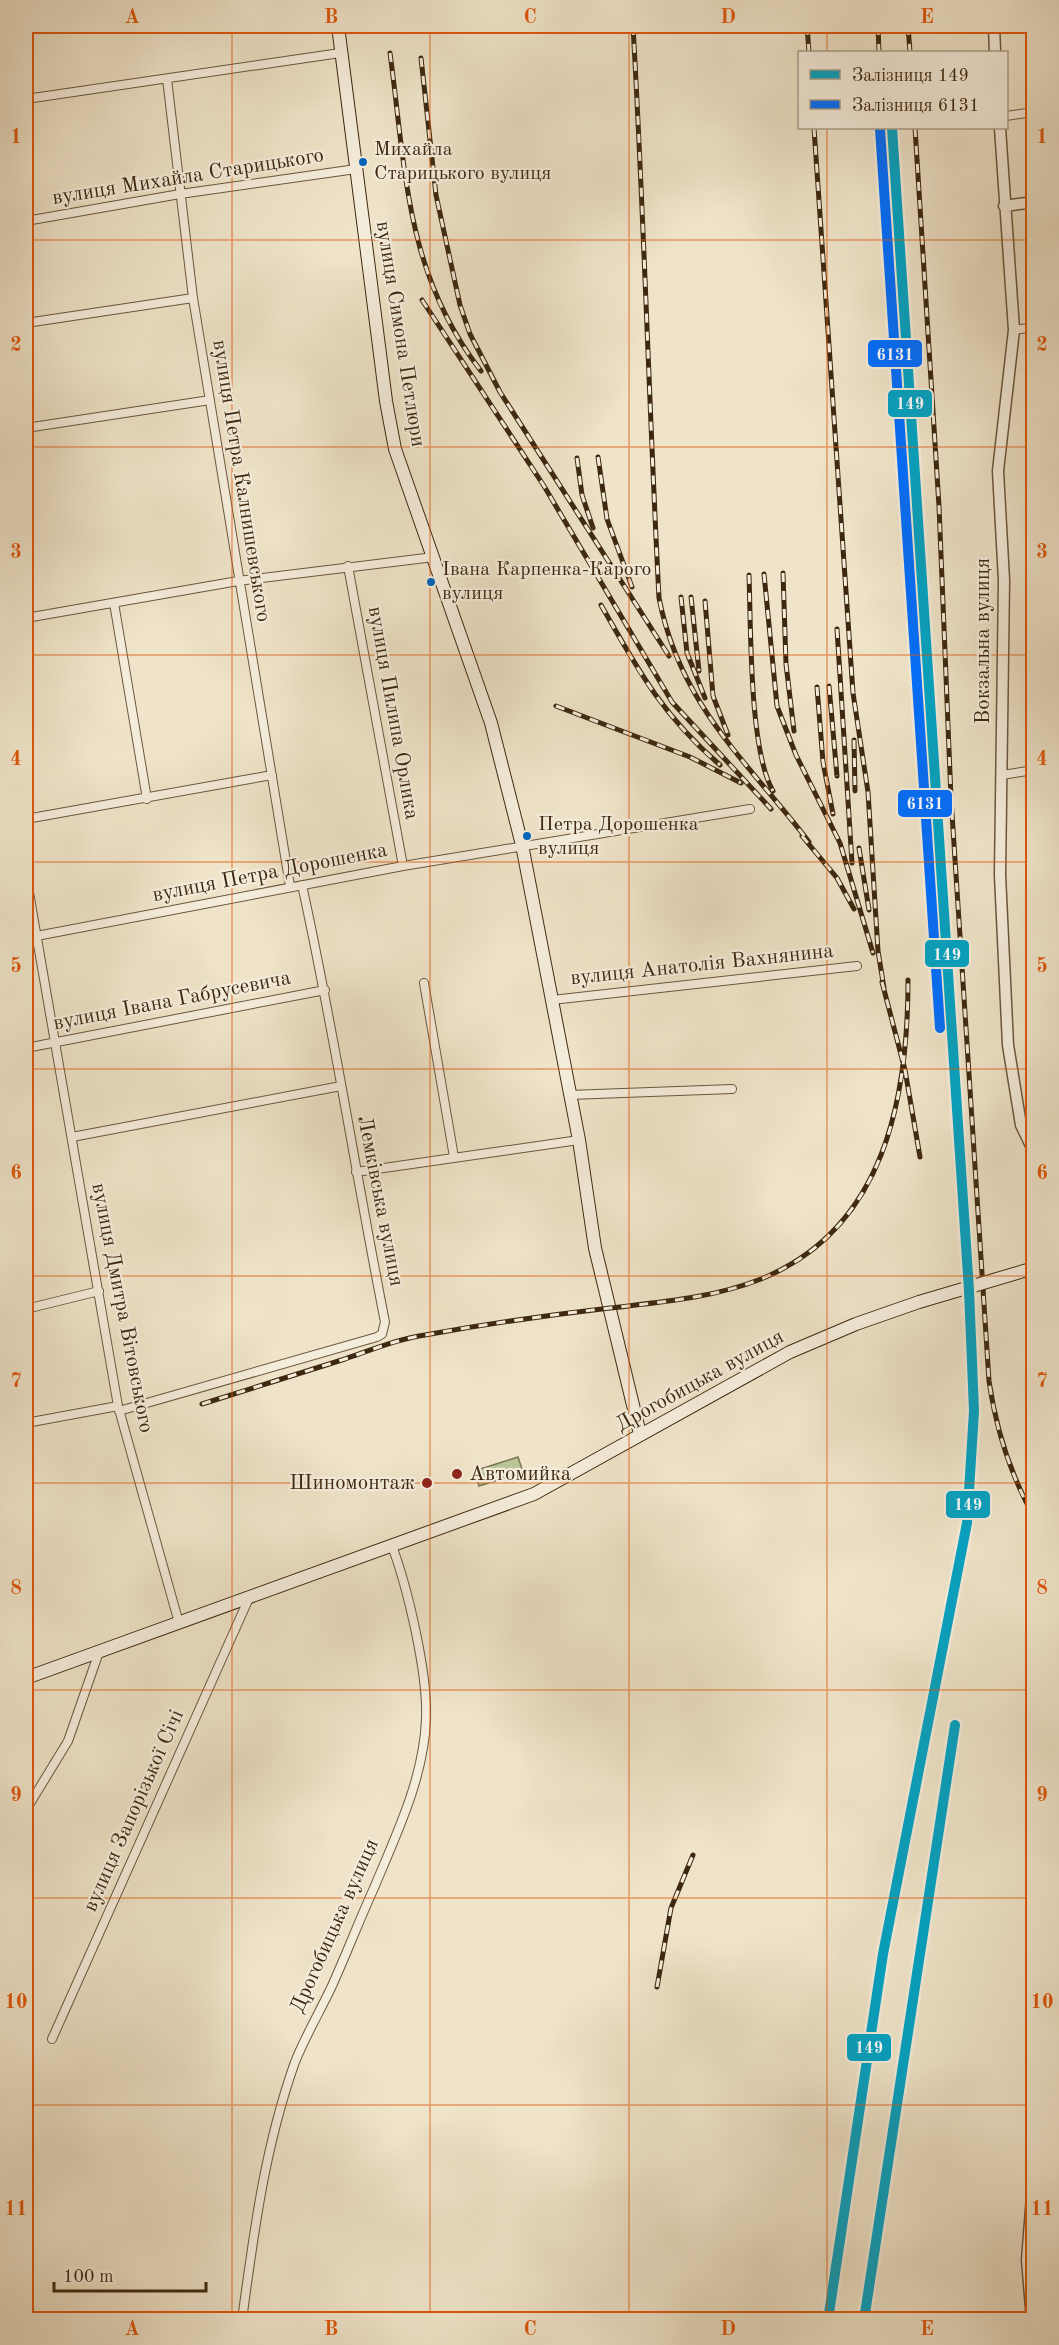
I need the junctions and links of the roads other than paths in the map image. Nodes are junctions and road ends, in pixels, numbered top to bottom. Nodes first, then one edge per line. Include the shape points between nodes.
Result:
1 (338, 26) edge
2 (994, 26) edge
3 (995, 51) edge
4 (340, 53) junction
5 (167, 79) junction
6 (26, 99) edge
7 (1034, 112) edge
8 (1008, 116) edge
9 (1000, 129) edge
10 (356, 168) junction
11 (180, 194) junction
12 (1034, 202) edge
13 (1004, 206) junction
14 (26, 221) edge
15 (193, 298) junction
16 (26, 323) edge
17 (1034, 327) edge
18 (1014, 330) junction
19 (210, 400) junction
20 (26, 428) edge
21 (434, 557) junction
22 (348, 566) junction
23 (238, 581) junction
24 (114, 603) junction
25 (26, 618) edge
26 (1034, 770) edge
27 (272, 775) junction
28 (1002, 775) junction
29 (147, 799) junction
30 (750, 808) dead end
31 (26, 819) edge
32 (522, 845) junction
33 (403, 866) junction
34 (26, 875) edge
35 (302, 885) junction
36 (290, 886) junction
37 (36, 937) junction
38 (26, 938) edge
39 (856, 966) dead end
40 (424, 983) dead end
41 (325, 990) junction
42 (552, 1000) junction
43 (53, 1042) junction
44 (26, 1048) edge
45 (341, 1086) junction
46 (732, 1089) dead end
47 (569, 1095) junction
48 (72, 1137) junction
49 (579, 1140) junction
50 (1034, 1152) edge
51 (454, 1157) junction
52 (356, 1172) junction
53 (1034, 1268) edge
54 (99, 1291) junction
55 (26, 1298) edge
56 (119, 1408) junction
57 (26, 1423) edge
58 (640, 1434) junction
59 (392, 1546) junction
60 (249, 1598) junction
61 (179, 1623) junction
62 (99, 1652) junction
63 (26, 1678) edge
64 (26, 1810) edge
65 (52, 2039) dead end
66 (1034, 2171) edge
67 (242, 2319) edge
68 (1032, 2319) edge

1 - 4 main road, вулиця Симона Петлюри
2 - 3 street
4 - 5 street
4 - 10 main road, вулиця Симона Петлюри
5 - 6 street
5 - 11 street, вулиця Петра Калнишевського
7 - 8 street
9 - 13 street, Вокзальна вулиця
10 - 11 street, вулиця Михайла Старицького
10 - 21 main road, вулиця Симона Петлюри via 395,449
11 - 14 street, вулиця Михайла Старицького
11 - 15 street, вулиця Петра Калнишевського
12 - 13 street
13 - 18 street, Вокзальна вулиця
15 - 16 street
15 - 19 street, вулиця Петра Калнишевського
17 - 18 street
18 - 28 street, Вокзальна вулиця via 998,471 1004,580
19 - 20 street
19 - 23 street, вулиця Петра Калнишевського
21 - 22 street
21 - 32 main road, вулиця Симона Петлюри via 491,723
22 - 23 street
22 - 33 street, вулиця Пилипа Орлика
23 - 24 street
23 - 27 street, вулиця Петра Калнишевського
24 - 25 street
24 - 29 street
26 - 28 street
27 - 29 street
27 - 36 street, вулиця Петра Калнишевського
28 - 50 street, Вокзальна вулиця via 1000,875 1008,1045 1021,1125
29 - 31 street
30 - 32 street, вулиця Петра Дорошенка
32 - 33 street, вулиця Петра Дорошенка
32 - 42 main road, вулиця Симона Петлюри
33 - 35 street, вулиця Петра Дорошенка
34 - 37 street, вулиця Дмитра Вітовського
35 - 36 street, вулиця Петра Дорошенка
35 - 41 street, Лемківська вулиця
36 - 37 street, вулиця Петра Дорошенка
37 - 38 street, вулиця Петра Дорошенка
37 - 43 street, вулиця Дмитра Вітовського
39 - 42 street, вулиця Анатолія Вахнянина
40 - 51 street
41 - 43 street, вулиця Івана Габрусевича
41 - 45 street, Лемківська вулиця
42 - 47 main road, вулиця Симона Петлюри
43 - 44 street, вулиця Івана Габрусевича
43 - 48 street, вулиця Дмитра Вітовського
45 - 48 street
45 - 52 street, Лемківська вулиця
46 - 47 street
47 - 49 main road, вулиця Симона Петлюри
48 - 54 street, вулиця Дмитра Вітовського
49 - 51 street
49 - 58 main road, вулиця Симона Петлюри via 595,1248
51 - 52 street
52 - 56 street, Лемківська вулиця via 385,1322 382,1334
53 - 58 main road, Дрогобицька вулиця, bridge via 919,1302 822,1337
54 - 55 street via 30,1308
54 - 56 street, вулиця Дмитра Вітовського
56 - 57 street
56 - 61 street, вулиця Дмитра Вітовського
58 - 59 main road, Дрогобицька вулиця via 534,1494
59 - 60 main road, Дрогобицька вулиця
59 - 67 street, Дрогобицька вулиця via 401,1569 425,1685 422,1752 402,1820 296,2060 273,2128 257,2205
60 - 61 main road, Дрогобицька вулиця
60 - 65 street, вулиця Запорізької Січі
61 - 62 main road, Дрогобицька вулиця
62 - 63 main road, Дрогобицька вулиця
62 - 64 street via 68,1741
66 - 68 street via 1027,2260

